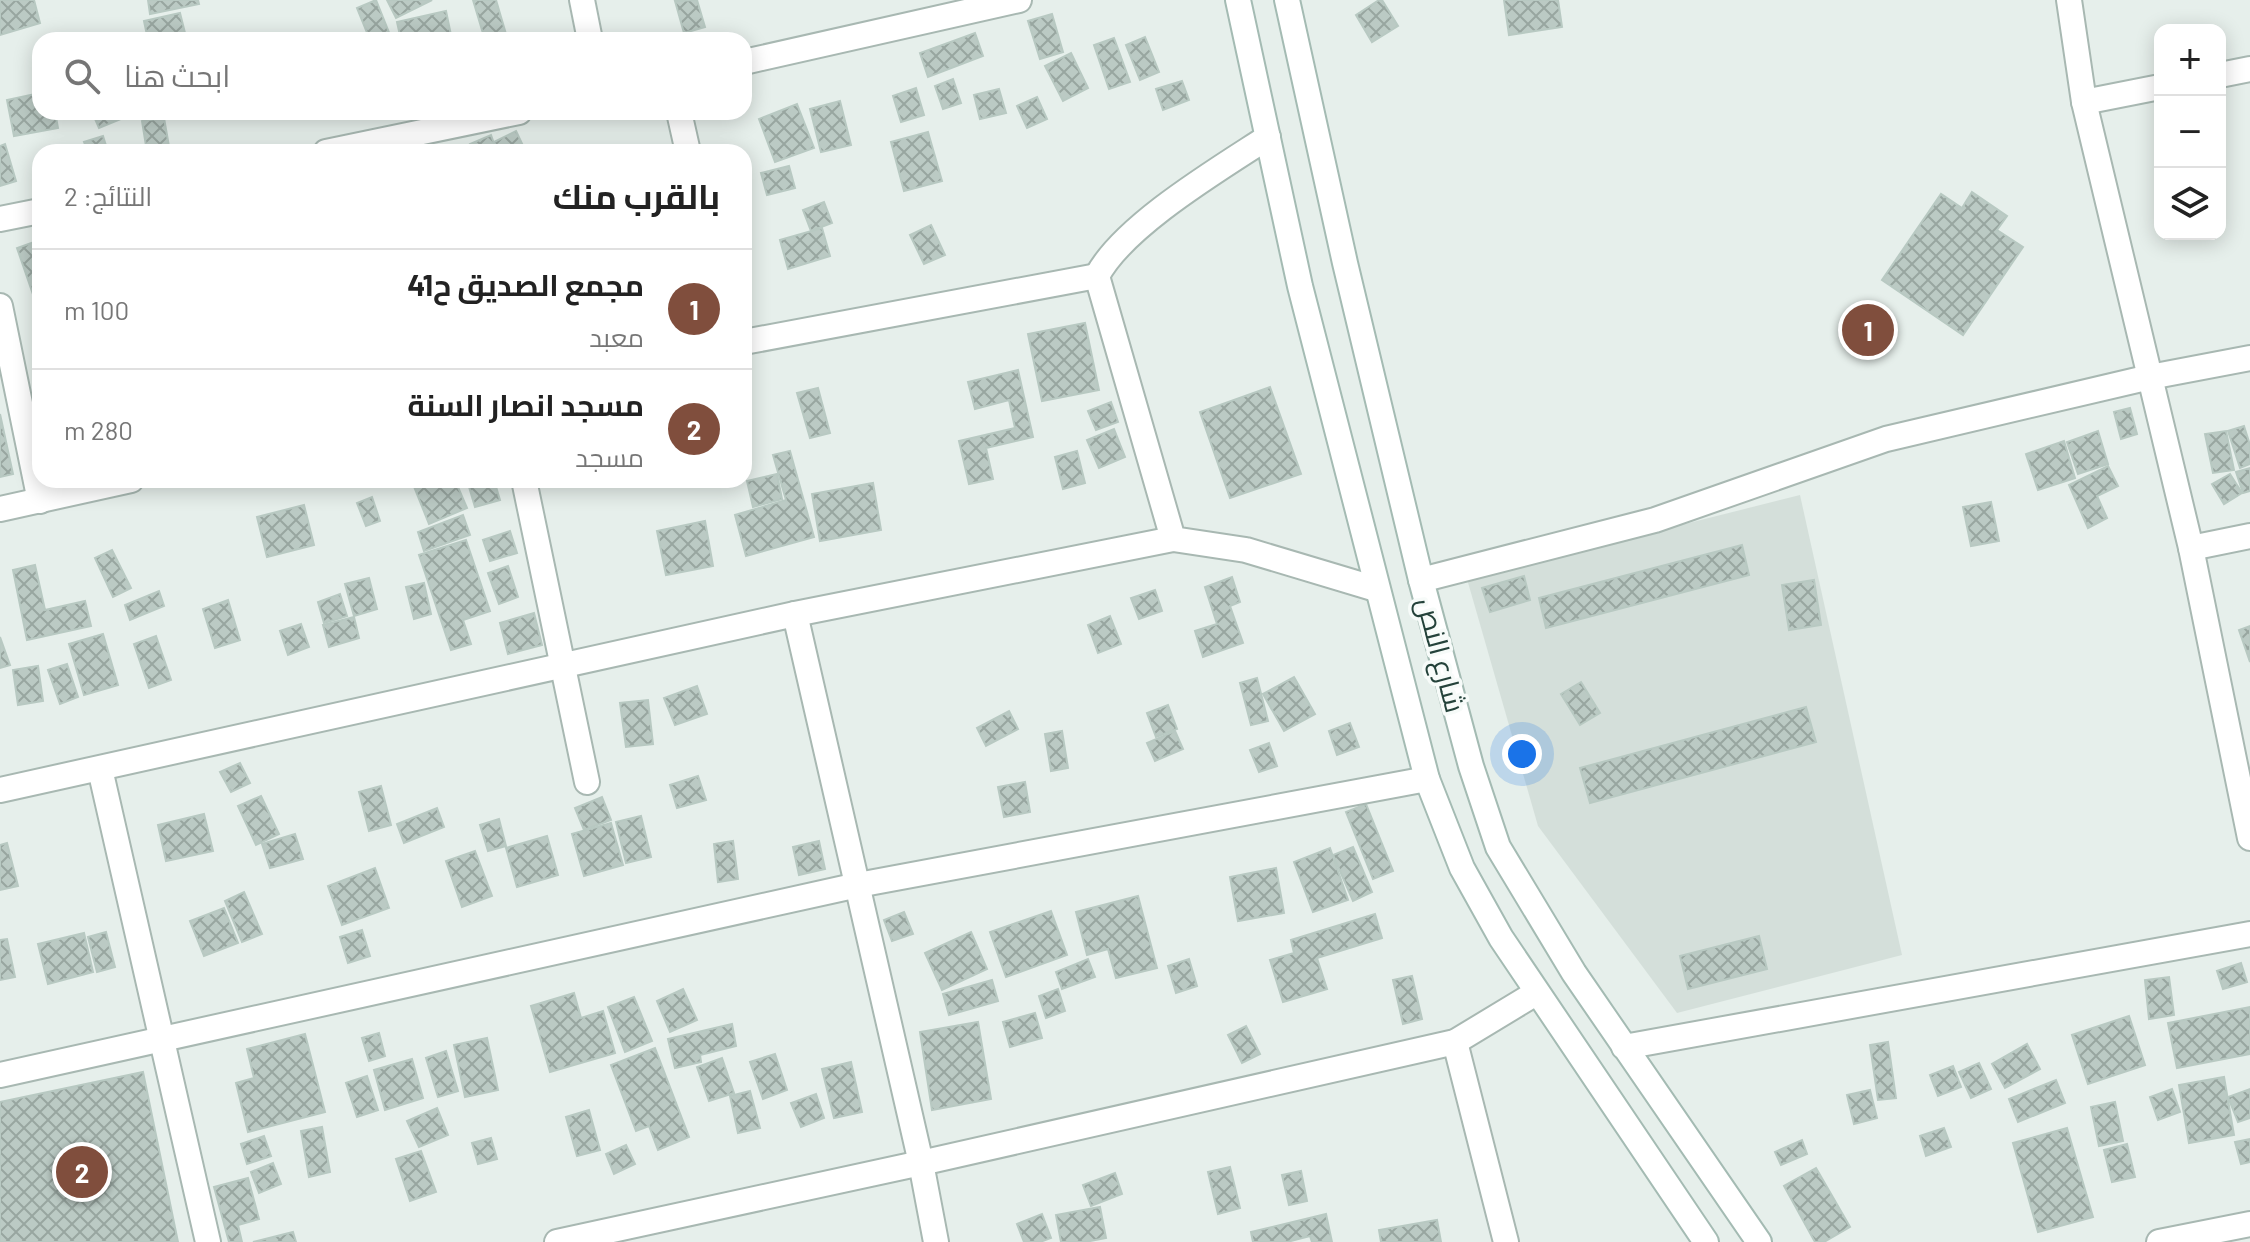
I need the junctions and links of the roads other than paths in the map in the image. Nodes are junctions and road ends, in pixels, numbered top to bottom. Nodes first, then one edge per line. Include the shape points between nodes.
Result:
1 (582, 0) edge
2 (1019, 0) edge
3 (1238, 0) edge
4 (1287, 0) edge
5 (2069, 0) edge
6 (588, 32) edge
7 (752, 60) edge
8 (2250, 69) edge
9 (2226, 74) edge
10 (2154, 88) edge
11 (2084, 102) junction
12 (480, 120) edge
13 (681, 120) edge
14 (1268, 137) junction
15 (365, 144) edge
16 (686, 144) edge
17 (32, 213) edge
18 (0, 219) edge
19 (1097, 276) junction
20 (0, 306) edge
21 (752, 341) edge
22 (2250, 358) edge
23 (2150, 377) junction
24 (32, 462) edge
25 (37, 488) edge
26 (96, 488) edge
27 (526, 488) edge
28 (40, 501) junction
29 (0, 509) edge
30 (2250, 536) edge
31 (1173, 539) junction
32 (2191, 548) junction
33 (1421, 580) junction
34 (1376, 589) junction
35 (795, 614) junction
36 (562, 666) junction
37 (100, 769) junction
38 (2244, 774) edge
39 (1427, 779) junction
40 (587, 782) dead end
41 (0, 790) edge
42 (2250, 838) edge
43 (858, 885) junction
44 (2250, 934) edge
45 (1536, 993) junction
46 (162, 1039) junction
47 (1455, 1042) junction
48 (1624, 1047) junction
49 (0, 1075) edge
50 (921, 1163) junction
51 (2250, 1224) edge
52 (208, 1242) edge
53 (557, 1242) edge
54 (936, 1242) edge
55 (1506, 1242) edge
56 (1706, 1242) edge
57 (1759, 1242) edge
58 (2159, 1242) edge

1 - 6 street
2 - 7 street
3 - 14 street, شارع النص
4 - 33 street, شارع النص
5 - 11 street
8 - 9 street
10 - 11 street
11 - 23 street
12 - 15 street
13 - 16 street
14 - 19 street via 1137,229
14 - 34 street, شارع النص
17 - 18 street
19 - 21 street
19 - 31 street
20 - 24 street
22 - 23 street
23 - 32 street
23 - 33 street via 1886,439 1655,520
25 - 28 street
26 - 28 street
27 - 36 street
28 - 29 street
30 - 32 street
31 - 34 street via 1246,550
31 - 35 street
32 - 38 street
33 - 48 street, شارع النص via 1498,847 1538,918
34 - 39 street, شارع النص
35 - 36 street
35 - 43 street
36 - 37 street
36 - 40 street
37 - 41 street
37 - 46 street
38 - 42 street
39 - 43 street
39 - 45 street, شارع النص via 1473,890
43 - 46 street
43 - 50 street
44 - 48 street
45 - 47 street
45 - 56 street, شارع النص
46 - 49 street
46 - 52 street
47 - 50 street
47 - 55 street
48 - 57 street, شارع النص
50 - 53 street
50 - 54 street
51 - 58 street

